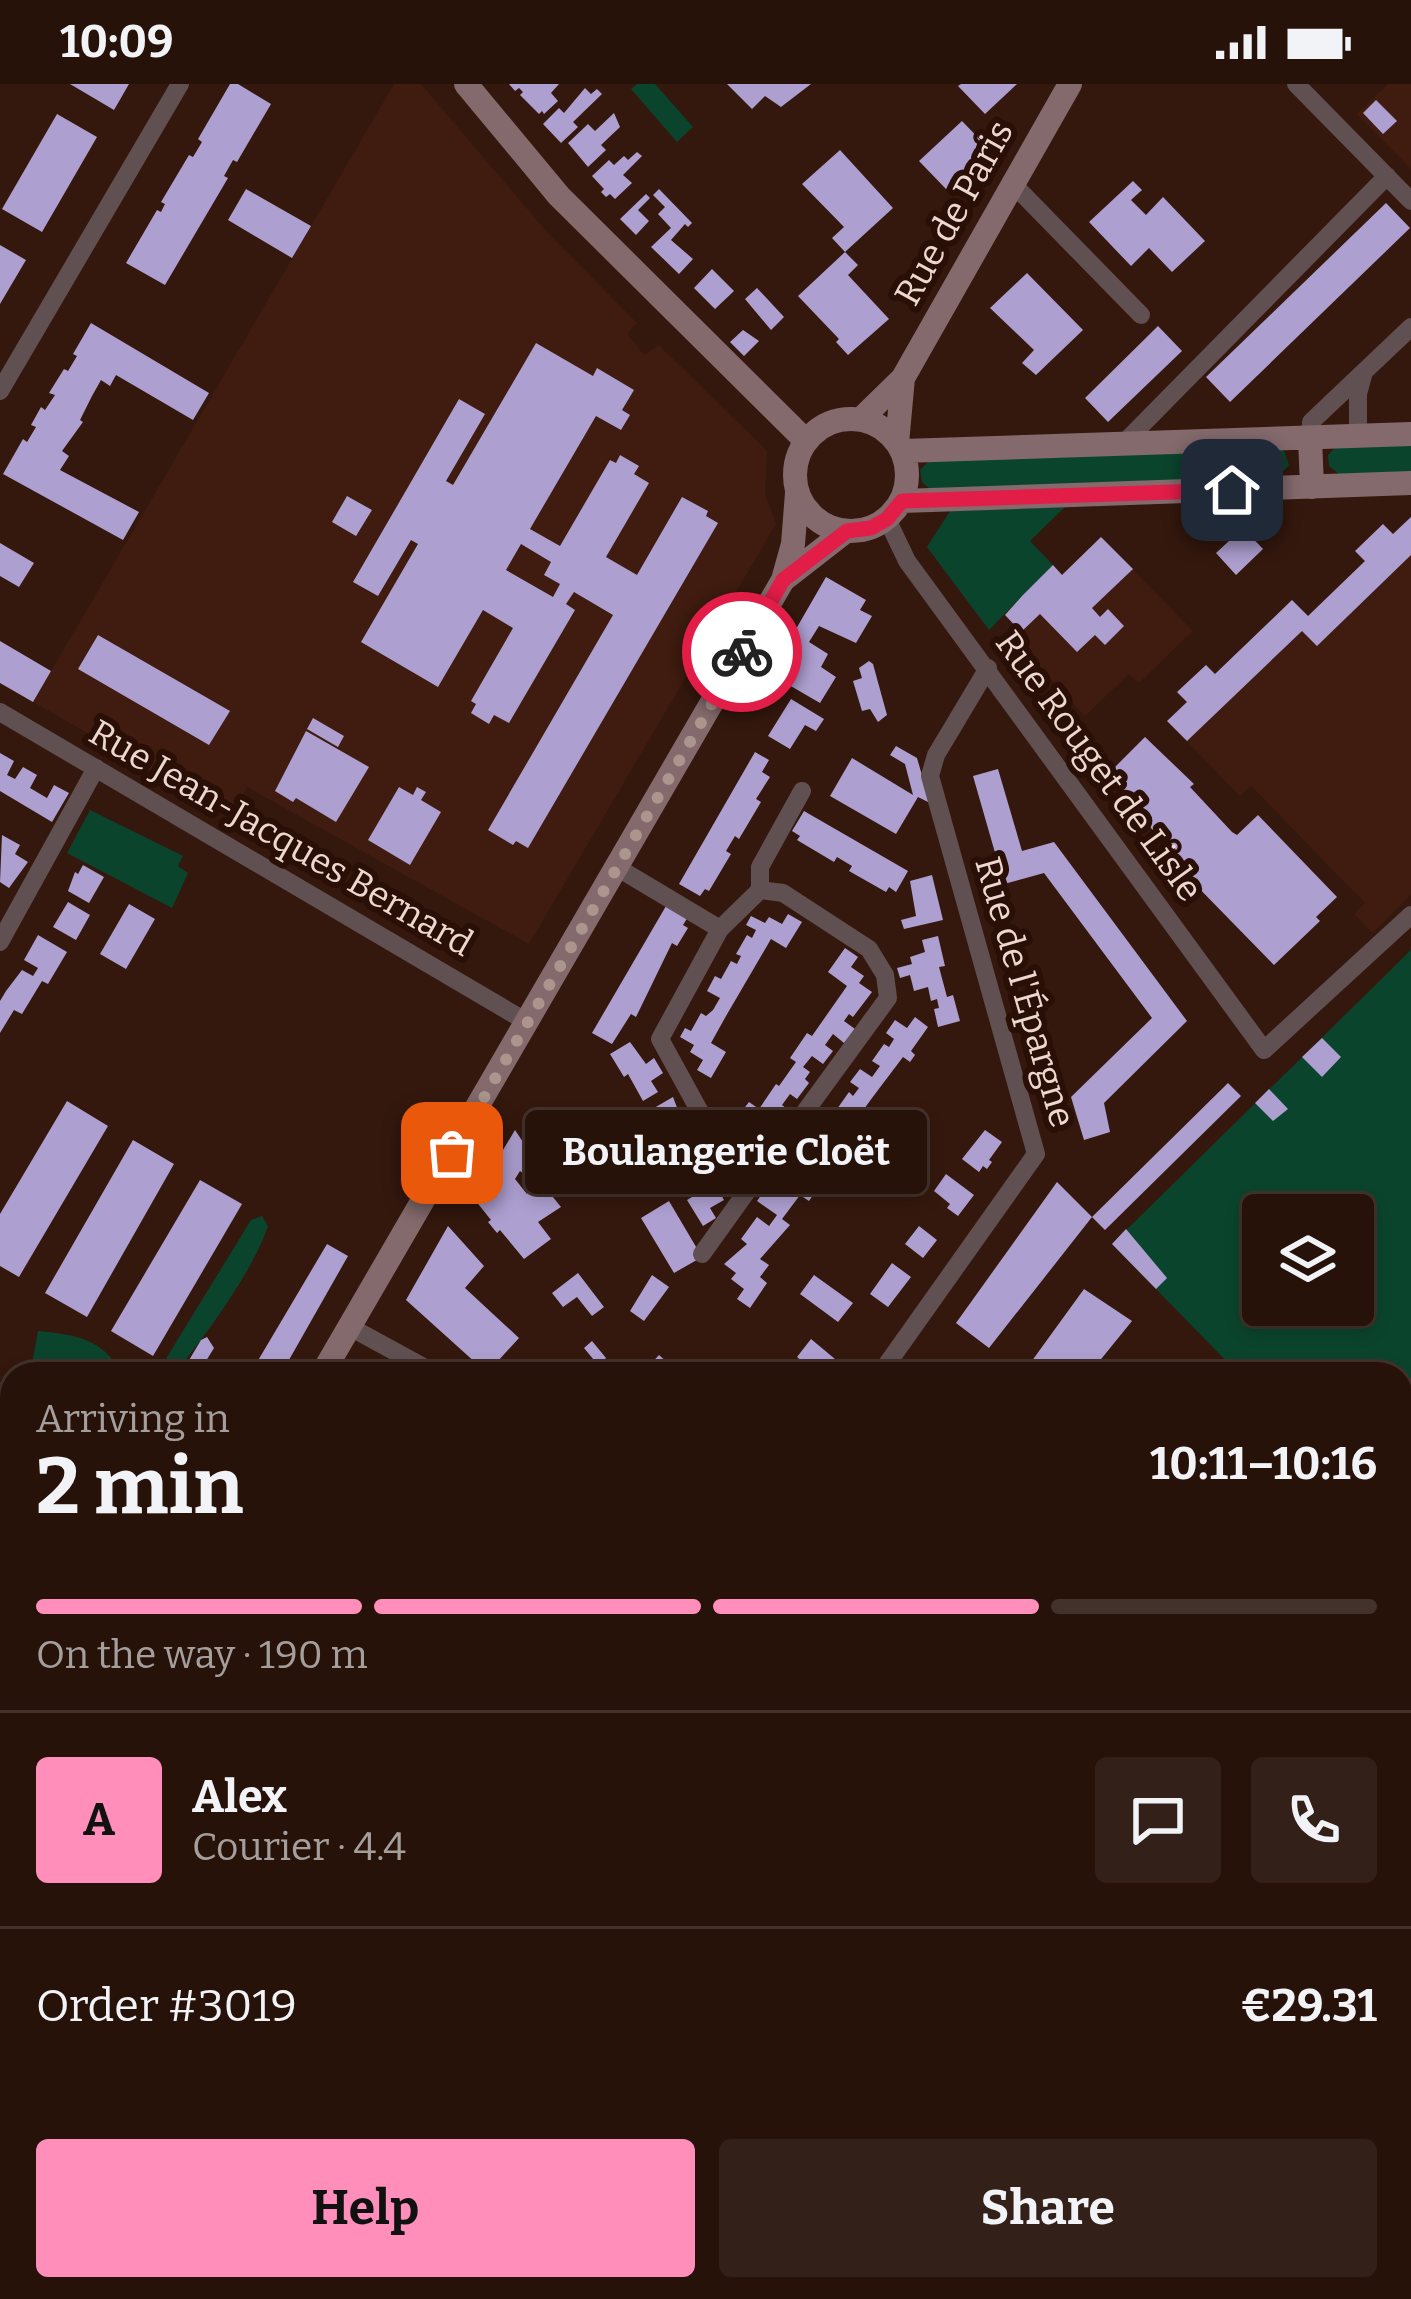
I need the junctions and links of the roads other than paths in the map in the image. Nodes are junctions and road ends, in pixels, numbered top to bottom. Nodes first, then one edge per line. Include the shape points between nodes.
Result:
1 (180, 84) edge
2 (466, 84) edge
3 (1070, 84) edge
4 (1296, 84) edge
5 (1387, 176) junction
6 (1011, 182) junction
7 (1411, 201) edge
8 (1141, 315) dead end
9 (1411, 327) edge
10 (1364, 372) junction
11 (903, 378) junction
12 (0, 391) edge
13 (861, 419) junction
14 (1411, 434) edge
15 (1358, 436) junction
16 (1310, 438) junction
17 (806, 441) junction
18 (1123, 444) junction
19 (900, 447) junction
20 (1411, 483) edge
21 (1312, 487) junction
22 (797, 493) junction
23 (894, 510) junction
24 (847, 531) junction
25 (783, 580) junction
26 (988, 668) junction
27 (0, 712) edge
28 (96, 768) junction
29 (802, 791) dead end
30 (617, 868) junction
31 (760, 890) junction
32 (1411, 916) edge
33 (720, 929) junction
34 (0, 942) edge
35 (527, 1022) junction
36 (746, 1194) junction
37 (702, 1254) dead end
38 (350, 1327) junction
39 (329, 1362) edge
40 (414, 1362) edge
41 (889, 1362) edge

1 - 12 street
2 - 17 street via 559,196
3 - 6 street, Rue de Paris
4 - 5 street
5 - 7 street
5 - 18 street
6 - 8 street
6 - 11 street, Rue de Paris
9 - 10 street
10 - 15 street
10 - 16 street via 1311,422
11 - 13 street, Rue de Paris
11 - 19 street, Rue de Paris
13 - 17 street via 831,422
13 - 19 street
14 - 15 street
15 - 16 street
16 - 18 street
16 - 21 street
17 - 22 street
18 - 19 street
19 - 23 street via 908,482
20 - 21 street
21 - 23 street
22 - 24 street via 815,518
22 - 25 street
23 - 24 street via 871,528
23 - 26 street, Rue Rouget de Lisle via 907,561
24 - 25 street
25 - 30 street
26 - 32 street, Rue Rouget de Lisle via 1264,1050
26 - 41 street, Rue de l'Épargne via 930,776 1036,1154
27 - 28 street, Rue Jean-Jacques Bernard
28 - 34 street
28 - 35 street, Rue Jean-Jacques Bernard
29 - 31 street via 760,867
30 - 33 street
30 - 35 street
31 - 33 street
31 - 36 street via 783,893 869,949 888,998
33 - 36 street via 660,1040
35 - 38 street
36 - 37 street
38 - 39 street
38 - 40 street

